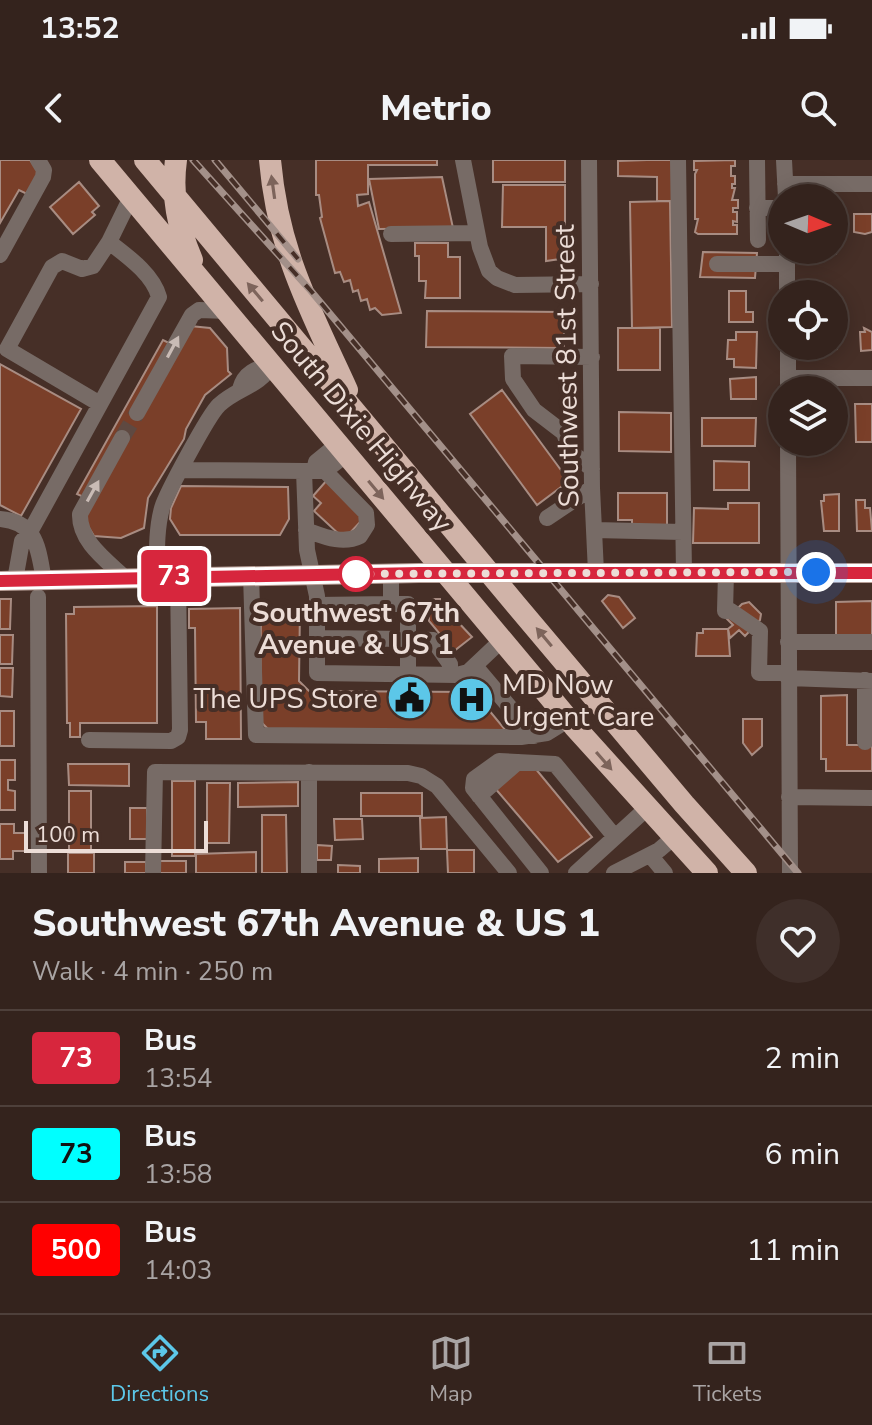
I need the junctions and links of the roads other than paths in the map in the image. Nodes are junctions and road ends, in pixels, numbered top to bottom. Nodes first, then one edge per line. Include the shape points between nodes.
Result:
1 (38, 160) edge
2 (100, 160) edge
3 (145, 160) edge
4 (176, 160) edge
5 (270, 160) edge
6 (463, 160) edge
7 (589, 160) edge
8 (678, 160) edge
9 (757, 160) edge
10 (784, 160) edge
11 (786, 184) edge
12 (872, 184) edge
13 (848, 186) edge
14 (174, 195) junction
15 (131, 197) junction
16 (757, 208) junction
17 (768, 208) edge
18 (477, 233) junction
19 (391, 234) dead end
20 (758, 240) dead end
21 (109, 242) junction
22 (0, 255) edge
23 (768, 259) edge
24 (717, 264) dead end
25 (200, 280) junction
26 (591, 284) junction
27 (228, 311) junction
28 (3, 348) edge
29 (592, 357) junction
30 (272, 365) junction
31 (872, 378) edge
32 (848, 380) edge
33 (100, 404) junction
34 (137, 413) tunnel mouth
35 (360, 416) junction
36 (122, 438) tunnel mouth
37 (342, 449) junction
38 (788, 456) edge
39 (592, 469) junction
40 (181, 470) junction
41 (314, 471) junction
42 (592, 488) junction
43 (547, 518) dead end
44 (0, 519) edge
45 (306, 530) junction
46 (594, 530) junction
47 (683, 532) junction
48 (26, 536) junction
49 (596, 572) junction
50 (788, 572) junction
51 (446, 573) junction
52 (489, 573) junction
53 (684, 573) junction
54 (726, 573) junction
55 (872, 573) edge
56 (312, 574) junction
57 (391, 574) junction
58 (251, 575) junction
59 (157, 576) junction
60 (178, 576) junction
61 (124, 577) junction
62 (8, 580) edge
63 (41, 588) junction
64 (391, 604) junction
65 (317, 605) junction
66 (760, 631) junction
67 (788, 636) junction
68 (317, 638) junction
69 (408, 639) junction
70 (503, 639) junction
71 (872, 642) edge
72 (475, 666) junction
73 (408, 674) junction
74 (450, 675) junction
75 (788, 676) junction
76 (869, 680) edge
77 (568, 720) junction
78 (534, 736) junction
79 (89, 740) dead end
80 (865, 742) dead end
81 (309, 772) junction
82 (789, 797) junction
83 (872, 798) edge
84 (646, 809) junction
85 (615, 837) junction
86 (673, 838) junction
87 (635, 866) edge
88 (39, 873) edge
89 (153, 873) edge
90 (309, 873) edge
91 (509, 873) edge
92 (541, 873) edge
93 (576, 873) edge
94 (665, 873) edge
95 (706, 873) edge
96 (746, 873) edge
97 (790, 873) edge

1 - 22 street via 43,177
2 - 15 highway, South Dixie Highway
3 - 14 highway, South Dixie Highway
4 - 14 highway
35 -> 5 highway via 288,258
6 - 18 street
7 - 26 street, Southwest 81st Street
8 - 47 street
9 - 16 street
10 - 11 street
12 - 13 street
14 - 25 highway via 180,230
35 -> 14 highway, South Dixie Highway
15 - 21 street
15 - 25 highway, South Dixie Highway
16 - 17 street
16 - 20 street
18 - 19 street
18 - 26 street via 489,271 507,282
21 - 28 street via 93,266 82,269 62,261 52,267
21 - 33 street via 156,285 159,297
23 - 24 street
25 - 27 highway, South Dixie Highway
26 - 29 street, Southwest 81st Street
27 - 30 highway, South Dixie Highway
34 -> 27 street via 192,315 199,310
28 - 33 street
29 - 39 street, Southwest 81st Street
29 - 39 street via 512,356 513,379 534,410 564,433 570,451
30 - 37 highway, South Dixie Highway
30 - 40 street via 254,369 215,409
31 - 32 street
33 - 48 street
35 - 52 highway, South Dixie Highway
61 -> 36 street via 94,548 79,521
37 - 41 street via 316,462
37 -> 51 highway, South Dixie Highway
38 - 50 street
39 - 42 street, Southwest 81st Street
40 - 41 street
40 - 59 street via 163,505
41 - 45 street
41 - 45 street via 366,513 367,525 360,536 348,540
42 - 43 street
42 - 46 street, Southwest 81st Street
44 - 48 street via 14,520
45 - 56 street
46 - 47 street
46 - 49 street, Southwest 81st Street
47 - 53 street
48 - 62 street
48 - 63 street via 36,540
49 - 52 main road
49 - 53 main road
50 - 54 main road
50 - 55 main road
50 - 67 street
51 - 52 main road
51 - 57 main road
51 - 70 highway, South Dixie Highway
96 -> 52 highway, South Dixie Highway
53 - 54 main road
54 - 66 street via 725,611
56 - 57 main road
56 - 58 main road
56 - 65 street
57 - 64 street
58 - 60 main road
58 - 78 street via 256,735
59 - 60 main road
59 - 61 main road
60 - 79 street via 178,737
61 - 63 main road
62 - 63 main road
63 - 88 street
64 - 65 street
64 - 69 street via 408,604
65 - 68 street
66 - 67 street
66 - 75 street via 759,673
67 - 71 street
67 - 75 street
68 - 69 street
68 - 73 street via 317,673
69 - 73 street
69 - 74 street via 433,640 450,664
70 - 72 street
70 - 77 highway, South Dixie Highway
72 - 74 street
72 - 78 street
73 - 74 street
75 - 76 street
75 - 82 street
76 - 80 street
77 - 78 street
77 -> 84 highway, South Dixie Highway
81 - 89 street via 155,772
81 - 90 street
81 - 91 street via 408,773 427,779
82 - 83 street
82 - 97 street
84 - 85 street
84 - 86 highway, South Dixie Highway
85 - 92 street via 555,764 514,762 475,790
85 - 93 street
86 - 87 street
86 - 95 highway, South Dixie Highway
87 - 94 street

